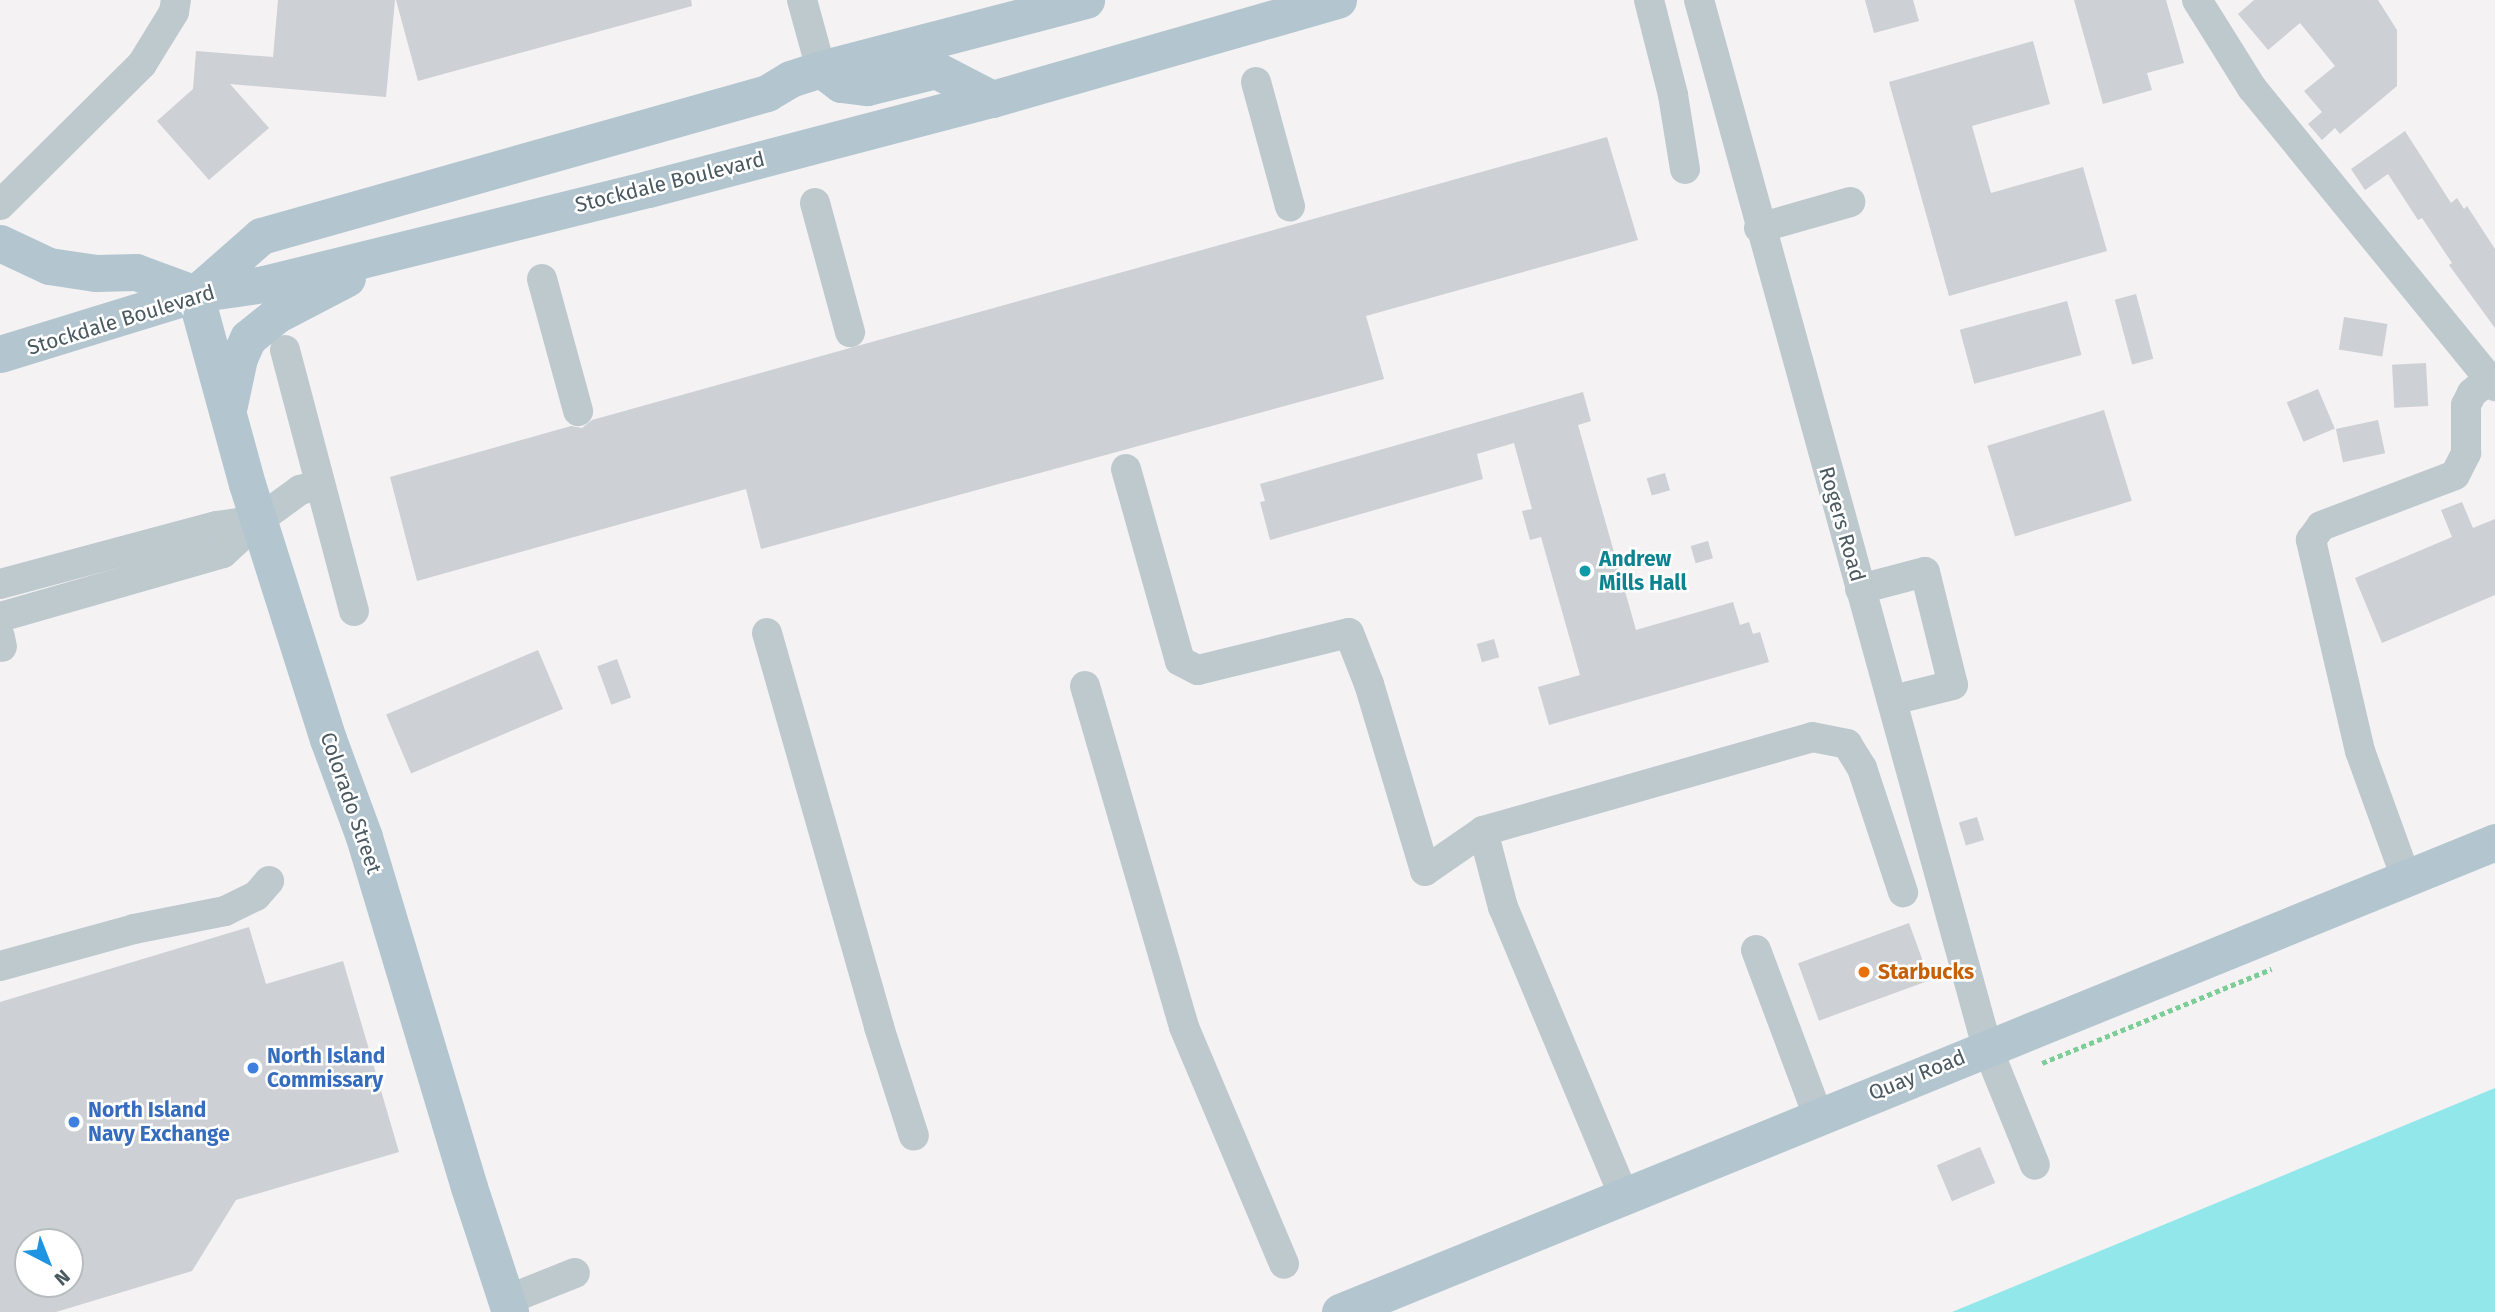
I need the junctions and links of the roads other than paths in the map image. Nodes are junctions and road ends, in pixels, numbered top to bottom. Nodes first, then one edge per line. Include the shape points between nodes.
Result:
1 (176, 0) edge
2 (802, 0) edge
3 (1086, 0) edge
4 (1338, 0) edge
5 (1649, 0) edge
6 (1699, 0) edge
7 (2197, 0) edge
8 (821, 69) junction
9 (1256, 82) dead end
10 (1719, 82) junction
11 (1673, 95) junction
12 (992, 99) junction
13 (1685, 169) dead end
14 (1850, 202) dead end
15 (815, 203) dead end
16 (0, 205) edge
17 (1290, 206) dead end
18 (1759, 228) junction
19 (0, 243) edge
20 (401, 250) junction
21 (542, 279) dead end
22 (195, 294) junction
23 (850, 332) dead end
24 (285, 350) dead end
25 (6, 356) edge
26 (2492, 383) edge
27 (228, 409) junction
28 (578, 411) dead end
29 (1126, 469) dead end
30 (320, 485) junction
31 (260, 520) junction
32 (0, 584) edge
33 (1860, 589) junction
34 (354, 611) dead end
35 (0, 617) edge
36 (767, 633) dead end
37 (1085, 686) dead end
38 (1893, 700) junction
39 (1483, 831) junction
40 (2495, 842) edge
41 (2406, 878) junction
42 (269, 881) dead end
43 (1903, 892) dead end
44 (1756, 950) dead end
45 (0, 966) edge
46 (1987, 1047) junction
47 (1818, 1116) junction
48 (914, 1136) dead end
49 (2035, 1165) dead end
50 (1624, 1196) junction
51 (1284, 1264) dead end
52 (575, 1273) dead end
53 (509, 1306) edge
54 (1340, 1312) edge

1 - 16 street via 174,12 142,64
2 - 8 street
3 - 8 main road
4 - 12 main road, Stockdale Boulevard
5 - 11 street
6 - 10 street, Rogers Road
7 - 26 street via 2252,88
8 - 12 main road via 841,84 867,87 936,71
8 - 22 main road via 767,93 261,236
9 - 17 street
10 - 11 street
10 - 18 street, Rogers Road
11 - 13 street
12 - 20 main road, Stockdale Boulevard
14 - 18 street
15 - 23 street
18 - 33 street, Rogers Road
19 - 22 main road via 49,266 96,273 136,272
20 - 22 main road, Stockdale Boulevard via 264,284
20 - 27 main road via 276,315 248,338
21 - 28 street
22 - 25 main road, Stockdale Boulevard
22 - 27 main road, Colorado Street
24 - 30 street
26 - 41 street via 2472,393 2466,404 2466,453 2455,474 2321,526 2311,540 2360,751
27 - 31 main road, Colorado Street
29 - 39 street via 1180,660 1198,670 1349,633 1369,684 1424,871
30 - 31 street via 300,490
30 - 34 street
31 - 32 street via 216,526
31 - 35 street via 223,553
31 - 53 main road, Colorado Street
33 - 38 street, Rogers Road
33 - 38 street via 1925,572 1953,685
36 - 48 street
37 - 51 street via 1184,1027
38 - 46 street, Rogers Road
39 - 43 street via 1812,737 1847,744 1862,768
39 - 50 street via 1503,907
40 - 41 main road, Quay Road
41 - 46 main road, Quay Road
42 - 45 street via 256,896 225,911 134,929
44 - 47 street
46 - 47 main road, Quay Road
46 - 49 street, Rogers Road
47 - 50 main road, Quay Road
50 - 54 main road, Quay Road
52 - 53 street

